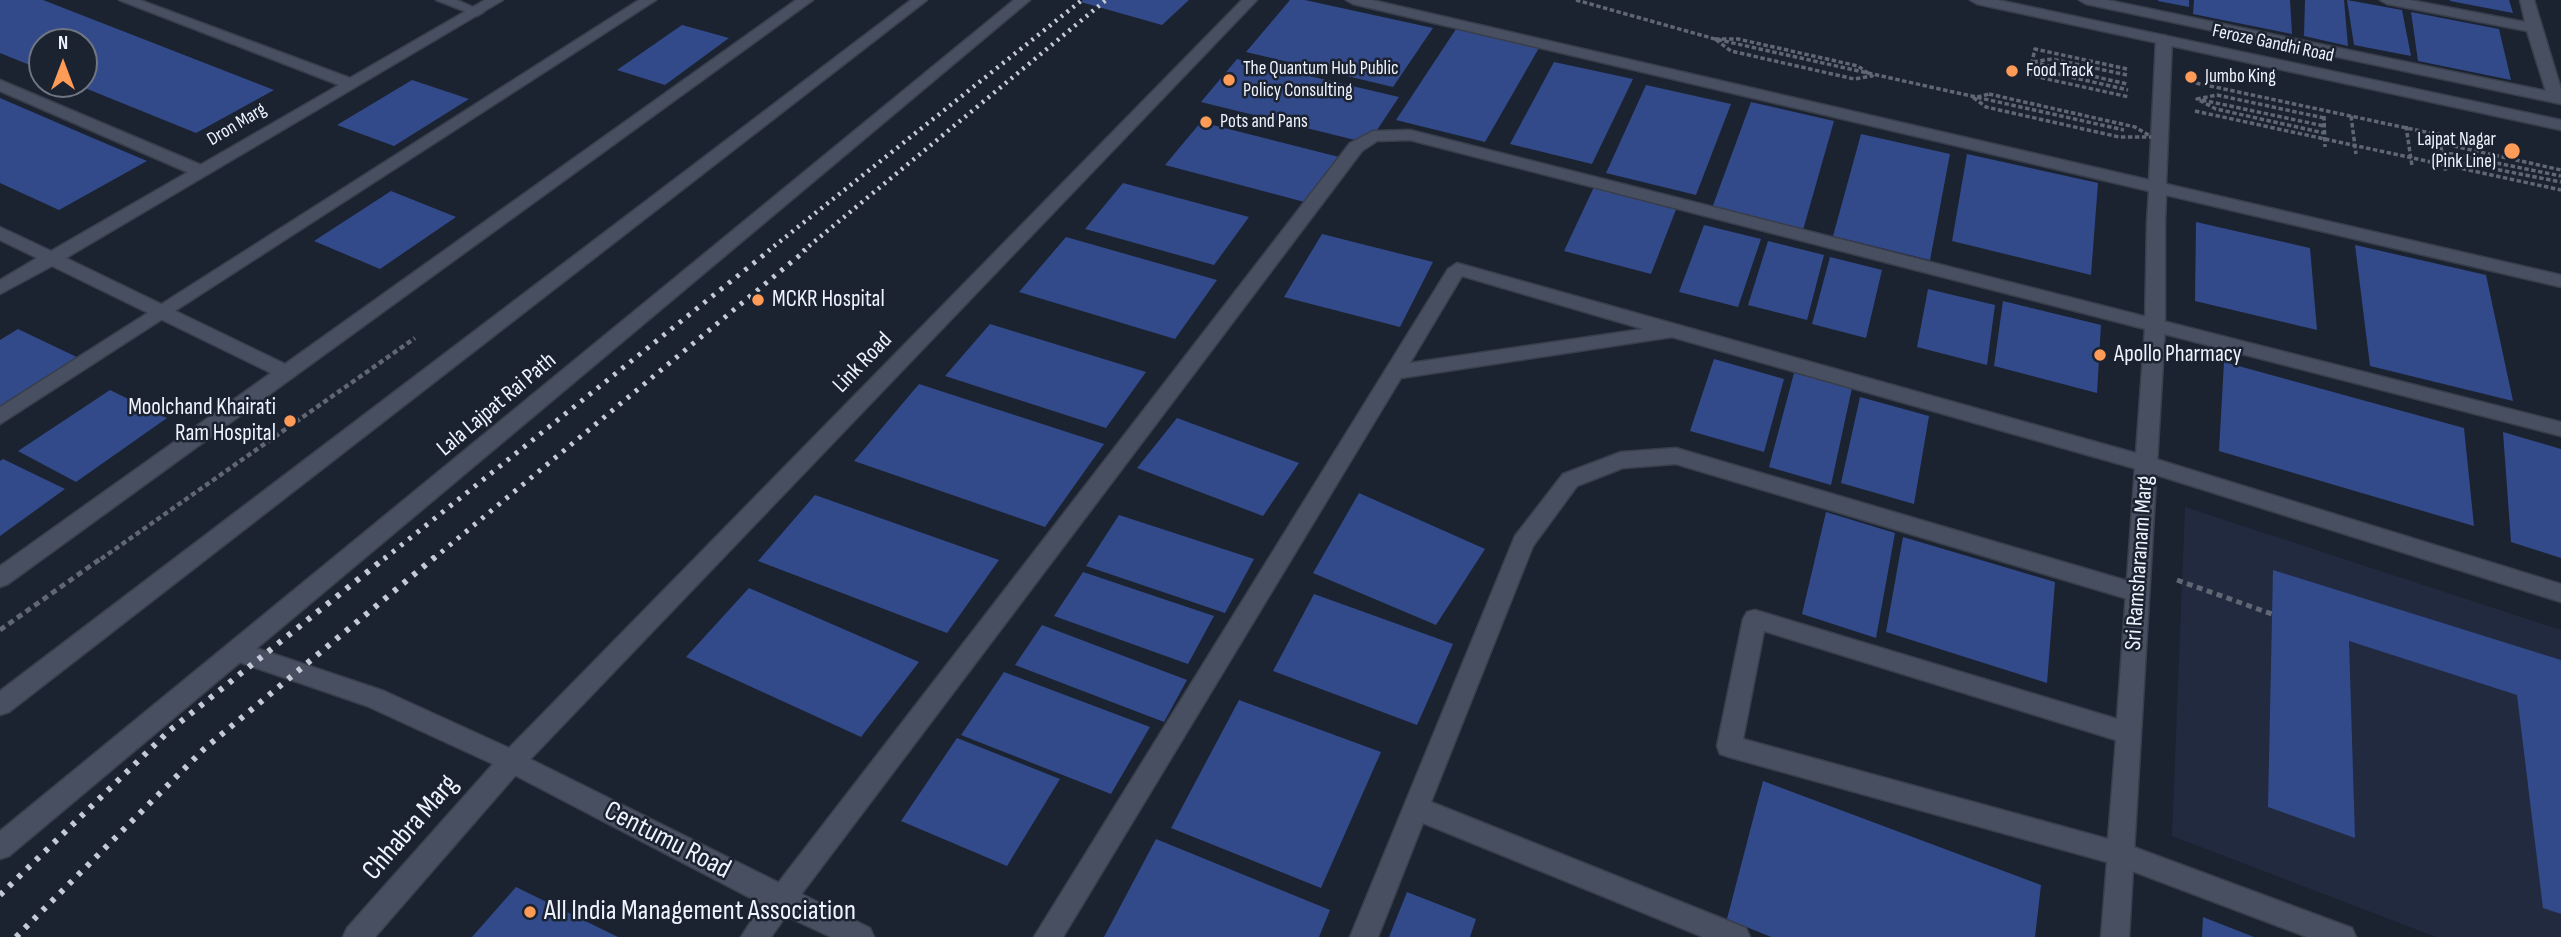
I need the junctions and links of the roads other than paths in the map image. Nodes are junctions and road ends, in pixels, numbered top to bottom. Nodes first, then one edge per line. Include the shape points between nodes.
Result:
1 (126, 0) edge
2 (443, 0) edge
3 (496, 0) edge
4 (649, 0) edge
5 (806, 0) edge
6 (920, 0) edge
7 (1023, 0) edge
8 (1250, 0) edge
9 (1353, 0) edge
10 (1977, 0) edge
11 (2086, 0) edge
12 (2387, 0) edge
13 (2527, 0) edge
14 (477, 12) junction
15 (2534, 28) junction
16 (2164, 40) junction
17 (2322, 49) junction
18 (2317, 72) junction
19 (349, 83) junction
20 (0, 85) edge
21 (2559, 99) edge
22 (2561, 125) edge
23 (200, 171) junction
24 (2156, 188) junction
25 (0, 233) edge
26 (52, 258) junction
27 (2561, 281) edge
28 (0, 288) edge
29 (163, 313) junction
30 (2155, 328) junction
31 (1672, 331) junction
32 (1395, 372) junction
33 (287, 373) junction
34 (0, 416) edge
35 (2561, 429) edge
36 (2146, 464) junction
37 (0, 578) edge
38 (2138, 581) junction
39 (2561, 593) edge
40 (238, 652) junction
41 (0, 705) edge
42 (2128, 733) junction
43 (512, 761) junction
44 (1416, 808) junction
45 (0, 847) edge
46 (2120, 854) junction
47 (781, 900) junction
48 (357, 937) edge
49 (755, 937) edge
50 (860, 937) edge
51 (1048, 937) edge
52 (1364, 937) edge
53 (1736, 937) edge
54 (2115, 937) edge
55 (2342, 937) edge

1 - 19 street
2 - 14 street
3 - 14 street, Dron Marg
4 - 29 street
5 - 33 street
6 - 41 street
7 - 40 street, Lala Lajpat Rai Path
8 - 43 street, Link Road
9 - 24 street
10 - 16 street, Feroze Gandhi Road
11 - 17 street, Feroze Gandhi Road
12 - 15 street
13 - 15 street
14 - 19 street, Dron Marg
15 - 21 street via 2549,84
16 - 18 street, Feroze Gandhi Road
16 - 24 street, Sri Ramsharanam Marg
17 - 18 street
17 - 21 street, Feroze Gandhi Road
18 - 22 street, Feroze Gandhi Road
19 - 23 street, Dron Marg
20 - 23 street
23 - 26 street, Dron Marg
24 - 27 street
24 - 30 street, Sri Ramsharanam Marg
25 - 26 street
26 - 28 street, Dron Marg
26 - 29 street
29 - 33 street
29 - 34 street
30 - 35 street
30 - 36 street, Sri Ramsharanam Marg
30 - 47 street via 1410,135 1373,136 1356,147
31 - 32 street
31 - 32 street via 1457,269
31 - 36 street
32 - 51 street
33 - 37 street
36 - 38 street, Sri Ramsharanam Marg
36 - 39 street
38 - 42 street, Sri Ramsharanam Marg
38 - 44 street via 1676,456 1621,460 1570,480 1523,542
40 - 43 street, Centumu Road via 375,698
40 - 45 street, Lala Lajpat Rai Path
42 - 46 street, Sri Ramsharanam Marg
42 - 46 street via 1755,619 1729,746
43 - 47 street, Centumu Road
43 - 48 street, Chhabra Marg
44 - 52 street
44 - 53 street
46 - 54 street, Sri Ramsharanam Marg
46 - 55 street
47 - 49 street
47 - 50 street, Centumu Road

